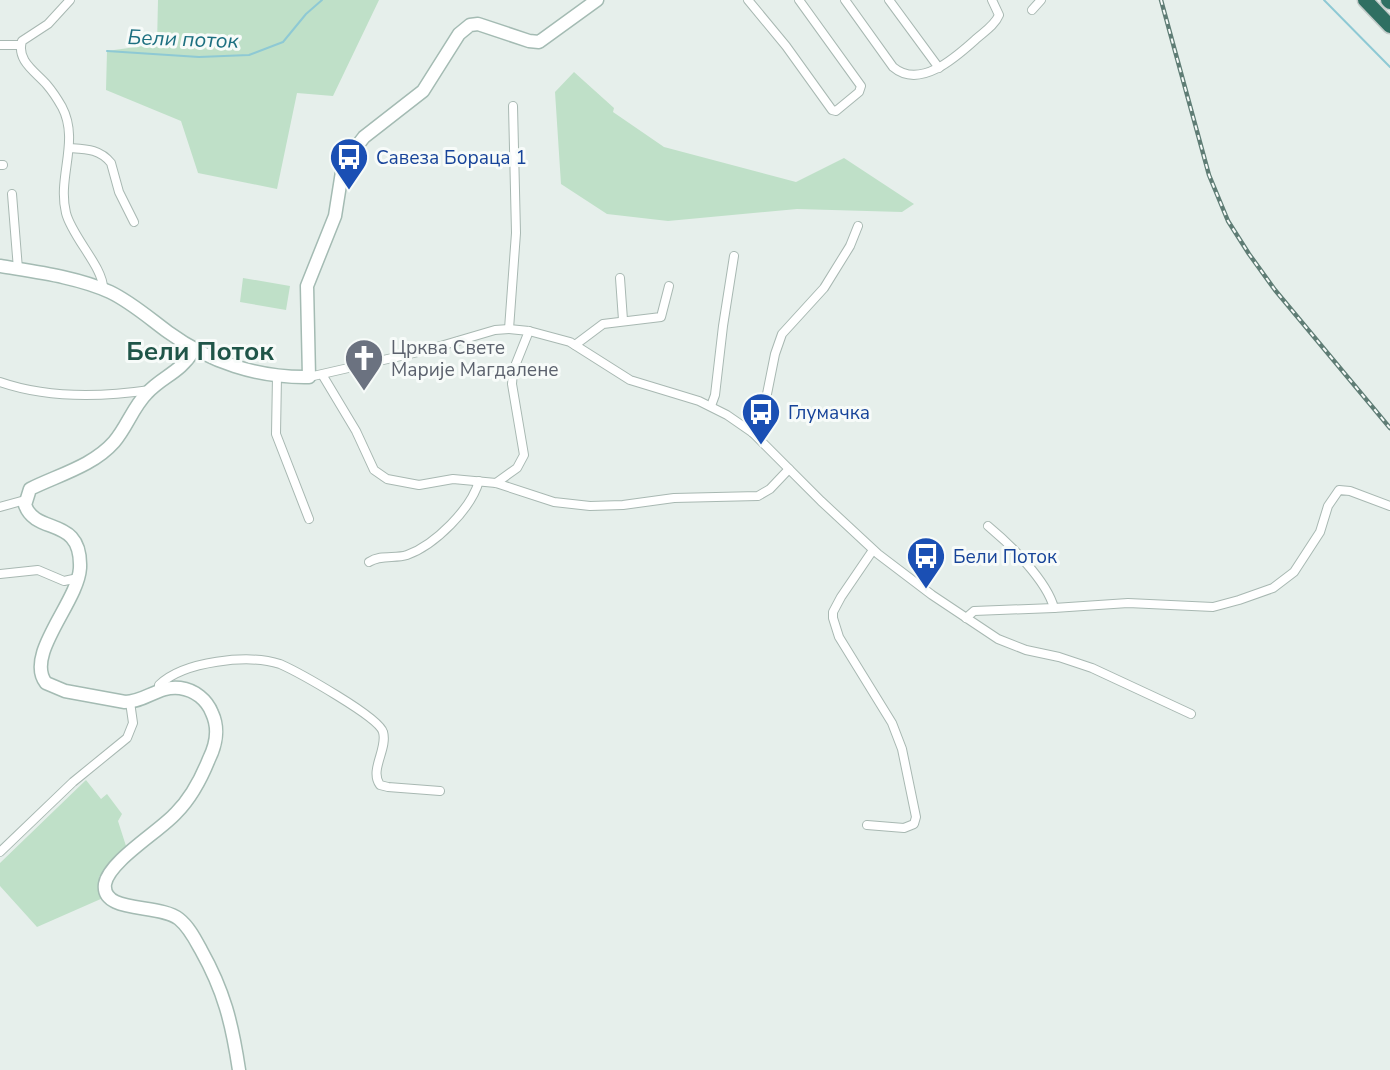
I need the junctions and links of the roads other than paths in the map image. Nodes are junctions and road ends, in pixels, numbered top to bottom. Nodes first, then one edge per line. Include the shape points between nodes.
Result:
1 (70, 0) edge
2 (597, 0) edge
3 (748, 0) edge
4 (799, 0) edge
5 (845, 0) edge
6 (889, 0) edge
7 (992, 0) edge
8 (1041, 0) edge
9 (1365, 0) edge
10 (1032, 10) dead end
11 (1390, 26) edge
12 (20, 44) junction
13 (0, 45) edge
14 (939, 68) junction
15 (513, 106) dead end
16 (70, 148) junction
17 (12, 194) dead end
18 (134, 222) dead end
19 (858, 226) dead end
20 (734, 256) dead end
21 (0, 266) edge
22 (18, 269) junction
23 (620, 278) dead end
24 (669, 286) dead end
25 (103, 289) junction
26 (623, 320) junction
27 (509, 329) junction
28 (529, 331) junction
29 (575, 345) junction
30 (194, 350) junction
31 (277, 376) junction
32 (323, 376) junction
33 (309, 377) junction
34 (0, 382) edge
35 (150, 390) junction
36 (120, 394) junction
37 (138, 404) junction
38 (711, 406) junction
39 (753, 433) junction
40 (789, 469) junction
41 (479, 481) junction
42 (496, 483) junction
43 (25, 500) junction
44 (1390, 506) edge
45 (0, 507) edge
46 (309, 519) dead end
47 (988, 526) dead end
48 (873, 550) junction
49 (369, 562) dead end
50 (0, 574) edge
51 (78, 578) junction
52 (1055, 608) junction
53 (966, 618) junction
54 (159, 690) junction
55 (130, 702) junction
56 (1191, 714) dead end
57 (440, 791) dead end
58 (867, 825) dead end
59 (0, 852) edge
60 (239, 1070) edge

1 - 12 street via 55,18
2 - 33 street via 539,42 470,25 459,34 429,85 354,148 342,172 335,216 307,286
3 - 4 street via 832,110 837,110 861,88
5 - 14 street via 897,70 909,74
6 - 14 street
7 - 14 street via 999,12 997,19
8 - 10 street
9 - 11 highway
12 - 13 street
12 - 16 street via 25,61 46,83 65,114
15 - 27 street via 516,233
16 - 18 street via 93,150 111,163
16 - 25 street via 63,186 65,211 101,276
17 - 22 street
19 - 39 street via 824,288 782,334
20 - 38 street
21 - 22 street
22 - 25 street
23 - 26 street
24 - 26 street via 661,317
25 - 30 street
26 - 29 street via 603,324
27 - 28 street
27 - 32 street
28 - 29 street
28 - 42 street via 512,384 524,455 517,468
29 - 38 street via 631,380
30 - 31 street
30 - 35 street via 178,371
31 - 33 street
31 - 46 street via 276,434
32 - 33 street
32 - 41 street via 380,477 419,485
34 - 36 street via 43,393
35 - 36 street
35 - 37 street
36 - 37 street
37 - 43 street via 105,451 30,489
38 - 39 street
39 - 40 street
40 - 42 street via 758,496 674,498 611,506 554,502
40 - 48 street
41 - 42 street
41 - 49 street via 459,516 432,541 404,556
43 - 45 street
43 - 51 street via 34,518 60,528 73,540
44 - 52 street via 1339,490 1320,532 1294,572 1273,588 1239,600 1213,607 1128,603
47 - 52 street via 1044,585
48 - 53 street
48 - 58 street via 841,597 833,618 839,637 892,723 916,817 907,827
50 - 51 street via 38,570 64,581
51 - 55 street via 41,655 42,678 65,691
52 - 53 street via 974,611
53 - 56 street via 998,639 1092,668
54 - 55 street
54 - 57 street via 173,675 208,664 233,660 281,664 363,712 380,727 384,739 377,776 380,785
54 - 60 street via 186,689 204,701 215,719 215,743 190,798 115,868 105,891 116,904 165,911 188,929 226,1003
55 - 59 street via 133,723 127,738

